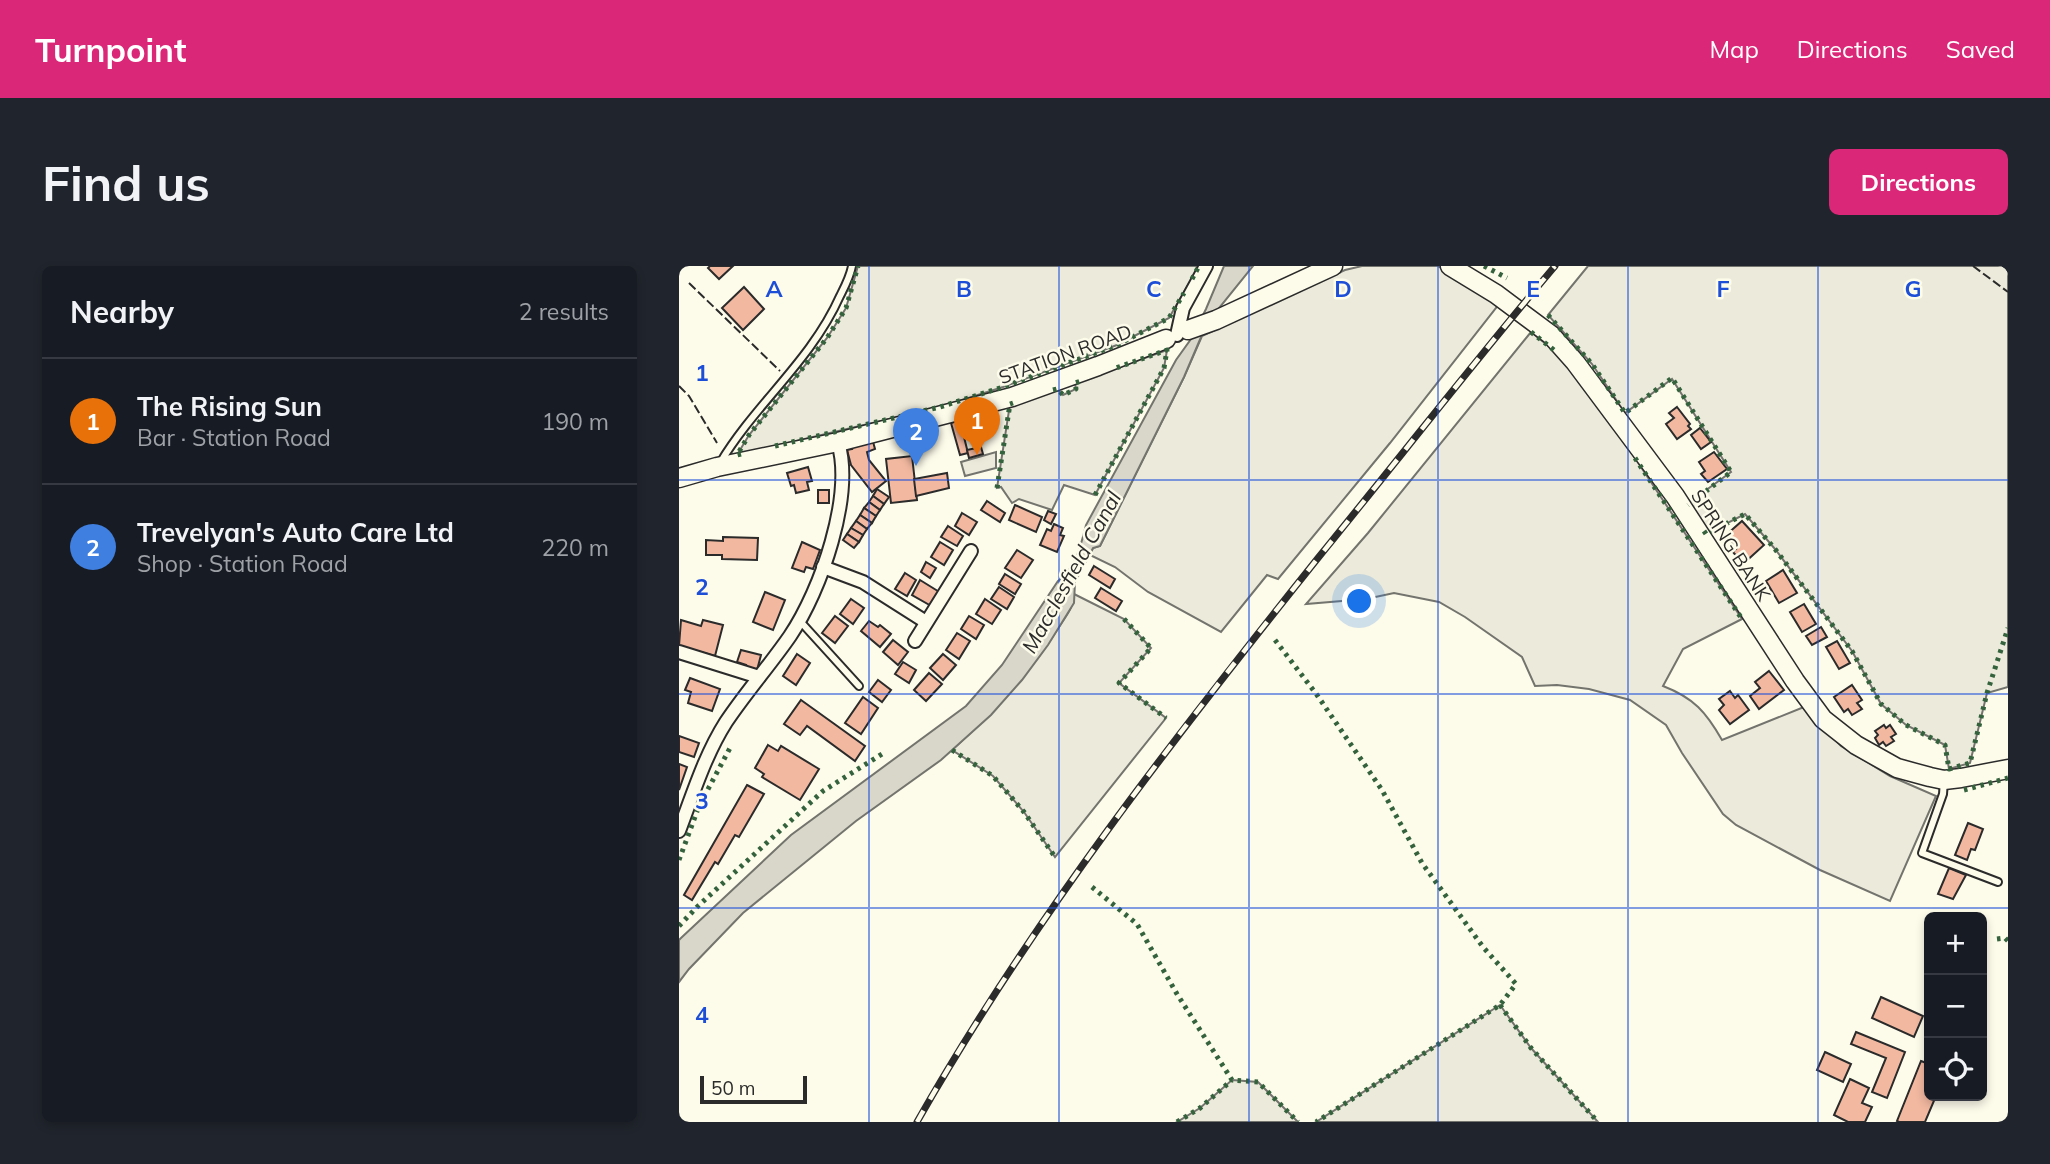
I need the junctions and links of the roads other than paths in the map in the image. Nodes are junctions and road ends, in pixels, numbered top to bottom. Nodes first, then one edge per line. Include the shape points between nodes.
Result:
1 (852, 266) edge
2 (1206, 266) edge
3 (1333, 266) edge
4 (1450, 266) edge
5 (1177, 335) junction
6 (838, 442) junction
7 (717, 467) junction
8 (679, 478) edge
9 (971, 551) dead end
10 (823, 567) junction
11 (799, 620) junction
12 (926, 622) junction
13 (915, 641) dead end
14 (679, 652) edge
15 (759, 677) junction
16 (859, 686) dead end
17 (2008, 769) edge
18 (1944, 779) junction
19 (679, 831) edge
20 (1997, 882) dead end

1 - 7 lane via 828,324
2 - 5 street via 1183,308
3 - 5 street, STATION ROAD
4 - 18 street, SPRING BANK via 1551,335 1575,362 1675,496 1823,719 1897,768
5 - 6 street, STATION ROAD via 1012,397
6 - 7 street, STATION ROAD
6 - 10 street via 842,483 837,524
7 - 8 street, STATION ROAD
9 - 12 street
10 - 11 street
10 - 12 street via 863,582
11 - 15 street
11 - 16 lane
12 - 13 street
14 - 15 street
15 - 19 street via 726,723 704,765
17 - 18 street, SPRING BANK
18 - 20 lane via 1923,853

